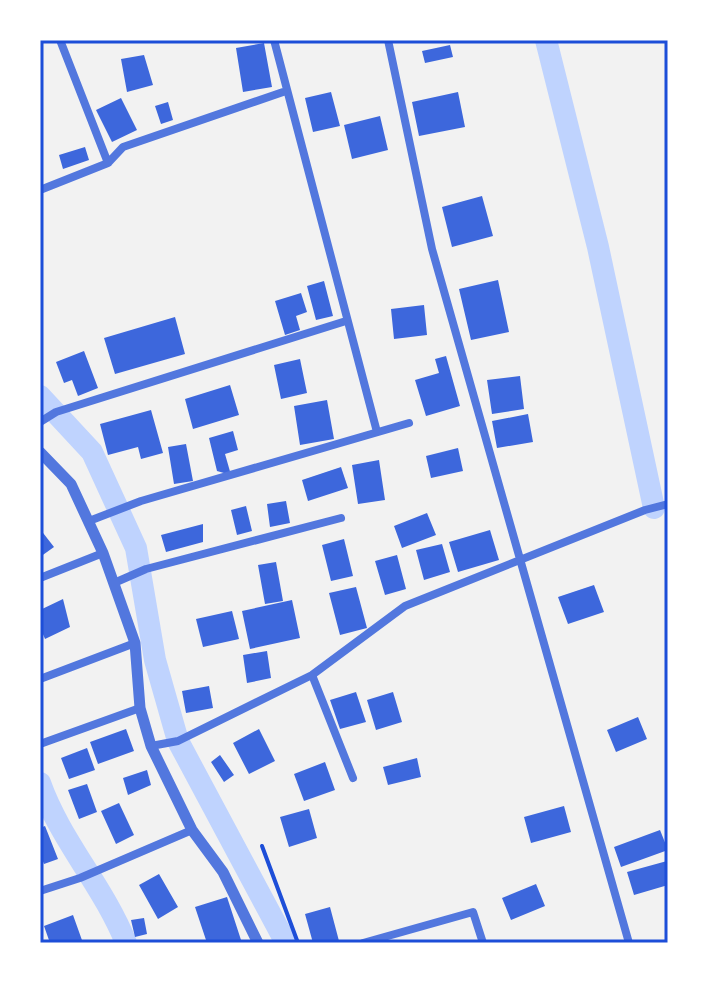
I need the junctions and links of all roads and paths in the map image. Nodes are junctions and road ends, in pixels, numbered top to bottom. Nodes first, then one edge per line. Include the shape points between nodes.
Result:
1 (60, 40) edge
2 (274, 40) edge
3 (388, 40) edge
4 (286, 91) junction
5 (108, 163) junction
6 (40, 190) edge
7 (346, 321) junction
8 (40, 422) edge
9 (409, 423) dead end
10 (377, 432) junction
11 (40, 452) edge
12 (668, 504) edge
13 (341, 518) dead end
14 (89, 521) junction
15 (103, 553) junction
16 (519, 562) junction
17 (40, 578) edge
18 (114, 583) junction
19 (135, 643) junction
20 (312, 675) junction
21 (40, 679) edge
22 (140, 708) junction
23 (40, 744) edge
24 (151, 746) junction
25 (353, 778) dead end
26 (192, 830) junction
27 (262, 846) dead end
28 (40, 891) edge
29 (258, 943) edge
30 (298, 943) edge
31 (363, 943) edge
32 (483, 943) edge
33 (629, 943) edge

1 - 5 street
2 - 4 street
3 - 16 street via 432,249
4 - 5 street via 123,147
4 - 7 street
5 - 6 street
7 - 8 street via 56,412
7 - 10 street
9 - 10 street
10 - 14 street
11 - 14 street via 71,484
12 - 16 street
13 - 18 street via 146,569
14 - 15 street
15 - 17 street
15 - 18 street
16 - 20 street via 405,606
16 - 33 street
18 - 19 street
19 - 21 street
19 - 22 street
20 - 24 street via 178,741
20 - 25 street
22 - 23 street
22 - 24 street
24 - 26 street
26 - 28 street
26 - 29 street via 223,872
27 - 30 path
31 - 32 street via 473,912

